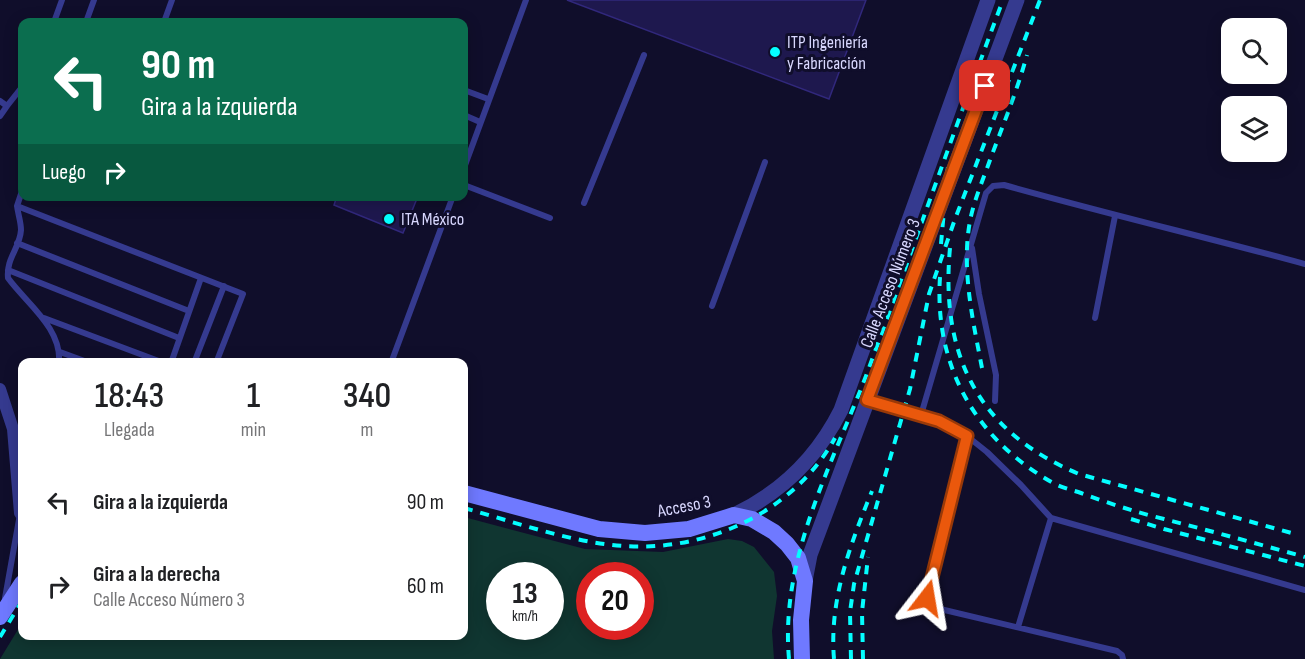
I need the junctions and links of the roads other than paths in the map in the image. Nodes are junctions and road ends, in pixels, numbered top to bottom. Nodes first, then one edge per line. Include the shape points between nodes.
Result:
1 (62, 0) edge
2 (94, 0) edge
3 (172, 0) edge
4 (526, 0) edge
5 (988, 0) edge
6 (1017, 0) edge
7 (55, 18) edge
8 (87, 18) edge
9 (165, 18) edge
10 (644, 55) dead end
11 (18, 92) edge
12 (468, 92) edge
13 (488, 99) junction
14 (0, 101) edge
15 (8, 106) junction
16 (0, 116) edge
17 (468, 117) edge
18 (480, 122) junction
19 (468, 156) edge
20 (765, 162) dead end
21 (468, 187) edge
22 (19, 201) edge
23 (451, 201) edge
24 (584, 203) dead end
25 (17, 206) junction
26 (1115, 216) junction
27 (550, 218) dead end
28 (18, 243) junction
29 (971, 245) junction
30 (1305, 264) edge
31 (8, 270) junction
32 (201, 278) junction
33 (224, 286) junction
34 (712, 306) dead end
35 (189, 311) junction
36 (43, 318) junction
37 (1095, 318) dead end
38 (179, 338) junction
39 (60, 352) junction
40 (59, 358) edge
41 (76, 358) edge
42 (151, 358) edge
43 (173, 358) edge
44 (196, 358) edge
45 (218, 358) edge
46 (393, 358) edge
47 (0, 390) edge
48 (867, 400) junction
49 (995, 401) dead end
50 (921, 416) junction
51 (967, 436) junction
52 (18, 468) edge
53 (468, 494) edge
54 (734, 515) junction
55 (1051, 519) junction
56 (18, 525) edge
57 (805, 581) junction
58 (18, 589) edge
59 (1305, 590) edge
60 (2, 614) edge
61 (1018, 627) junction
62 (802, 659) edge
63 (1122, 659) edge

1 - 7 lane
2 - 8 lane
3 - 9 lane
4 - 13 lane
5 - 54 street, Calle Acceso Número 3 via 841,410 804,465 758,504
6 - 48 street, Calle Acceso Número 3
10 - 24 lane
11 - 15 lane
12 - 13 lane
13 - 18 lane
14 - 15 lane
15 - 16 lane
17 - 18 lane
18 - 19 lane
20 - 34 lane
21 - 27 lane
22 - 25 lane
23 - 46 lane
25 - 28 lane via 21,230
25 - 32 lane
26 - 29 lane via 1004,185 993,186 986,193
26 - 30 lane
26 - 37 lane
28 - 31 lane
28 - 35 lane
29 - 49 lane via 996,375
29 - 50 lane
31 - 36 lane via 8,278
31 - 38 lane
32 - 33 lane
32 - 35 lane
33 - 44 lane
33 - 45 lane via 243,294
35 - 38 lane
36 - 39 lane
36 - 42 lane
38 - 43 lane
39 - 40 lane
39 - 41 lane
47 - 52 street via 13,429
48 - 50 lane
48 - 57 street, Calle Acceso Número 3 via 810,555
50 - 51 lane
51 - 55 lane via 1021,485
51 - 61 lane via 927,598 936,608
53 - 54 main road, Acceso 3 via 599,528 645,533 689,529
54 - 57 main road, Acceso 3 via 763,524 787,544 798,558
55 - 59 lane
55 - 61 lane
56 - 60 lane
57 - 62 main road, Acceso 3
58 - 60 main road
61 - 63 lane via 1117,651

